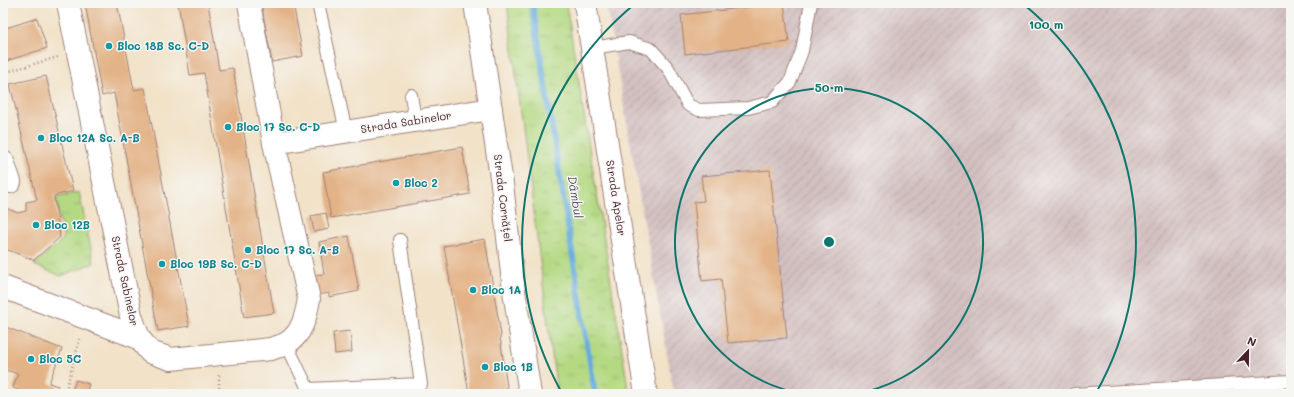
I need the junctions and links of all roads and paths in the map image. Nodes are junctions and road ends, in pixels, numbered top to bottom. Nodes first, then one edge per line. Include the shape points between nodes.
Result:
1 (68, 3) edge
2 (249, 3) edge
3 (318, 3) edge
4 (475, 3) edge
5 (585, 3) edge
6 (811, 3) edge
7 (593, 48) junction
8 (78, 52) junction
9 (3, 73) edge
10 (411, 94) dead end
11 (491, 109) junction
12 (415, 120) junction
13 (346, 132) junction
14 (274, 143) junction
15 (400, 240) dead end
16 (3, 287) edge
17 (86, 318) junction
18 (139, 338) junction
19 (286, 343) junction
20 (1291, 381) edge
21 (65, 394) edge
22 (530, 394) edge
23 (646, 394) edge
24 (1074, 394) edge

1 - 8 street, Strada Sabinelor
2 - 14 street, Strada Sabinelor
3 - 13 lane
4 - 11 street, Strada Cornățel
5 - 7 street, Strada Apelor
6 - 7 lane via 802,51 790,82 772,102 748,108 699,110 688,105 668,68 651,49 629,42
7 - 23 street, Strada Apelor
8 - 9 path
8 - 18 street, Strada Sabinelor via 131,316
10 - 12 lane
11 - 12 street, Strada Sabinelor
11 - 22 street, Strada Cornățel
12 - 13 street, Strada Sabinelor
13 - 14 street, Strada Sabinelor
14 - 19 street, Strada Sabinelor via 309,299 306,317 297,334
15 - 19 lane via 421,384 308,389
16 - 17 street
17 - 18 street
17 - 21 path
18 - 19 street, Strada Sabinelor via 150,352 171,359 272,349
20 - 24 lane

